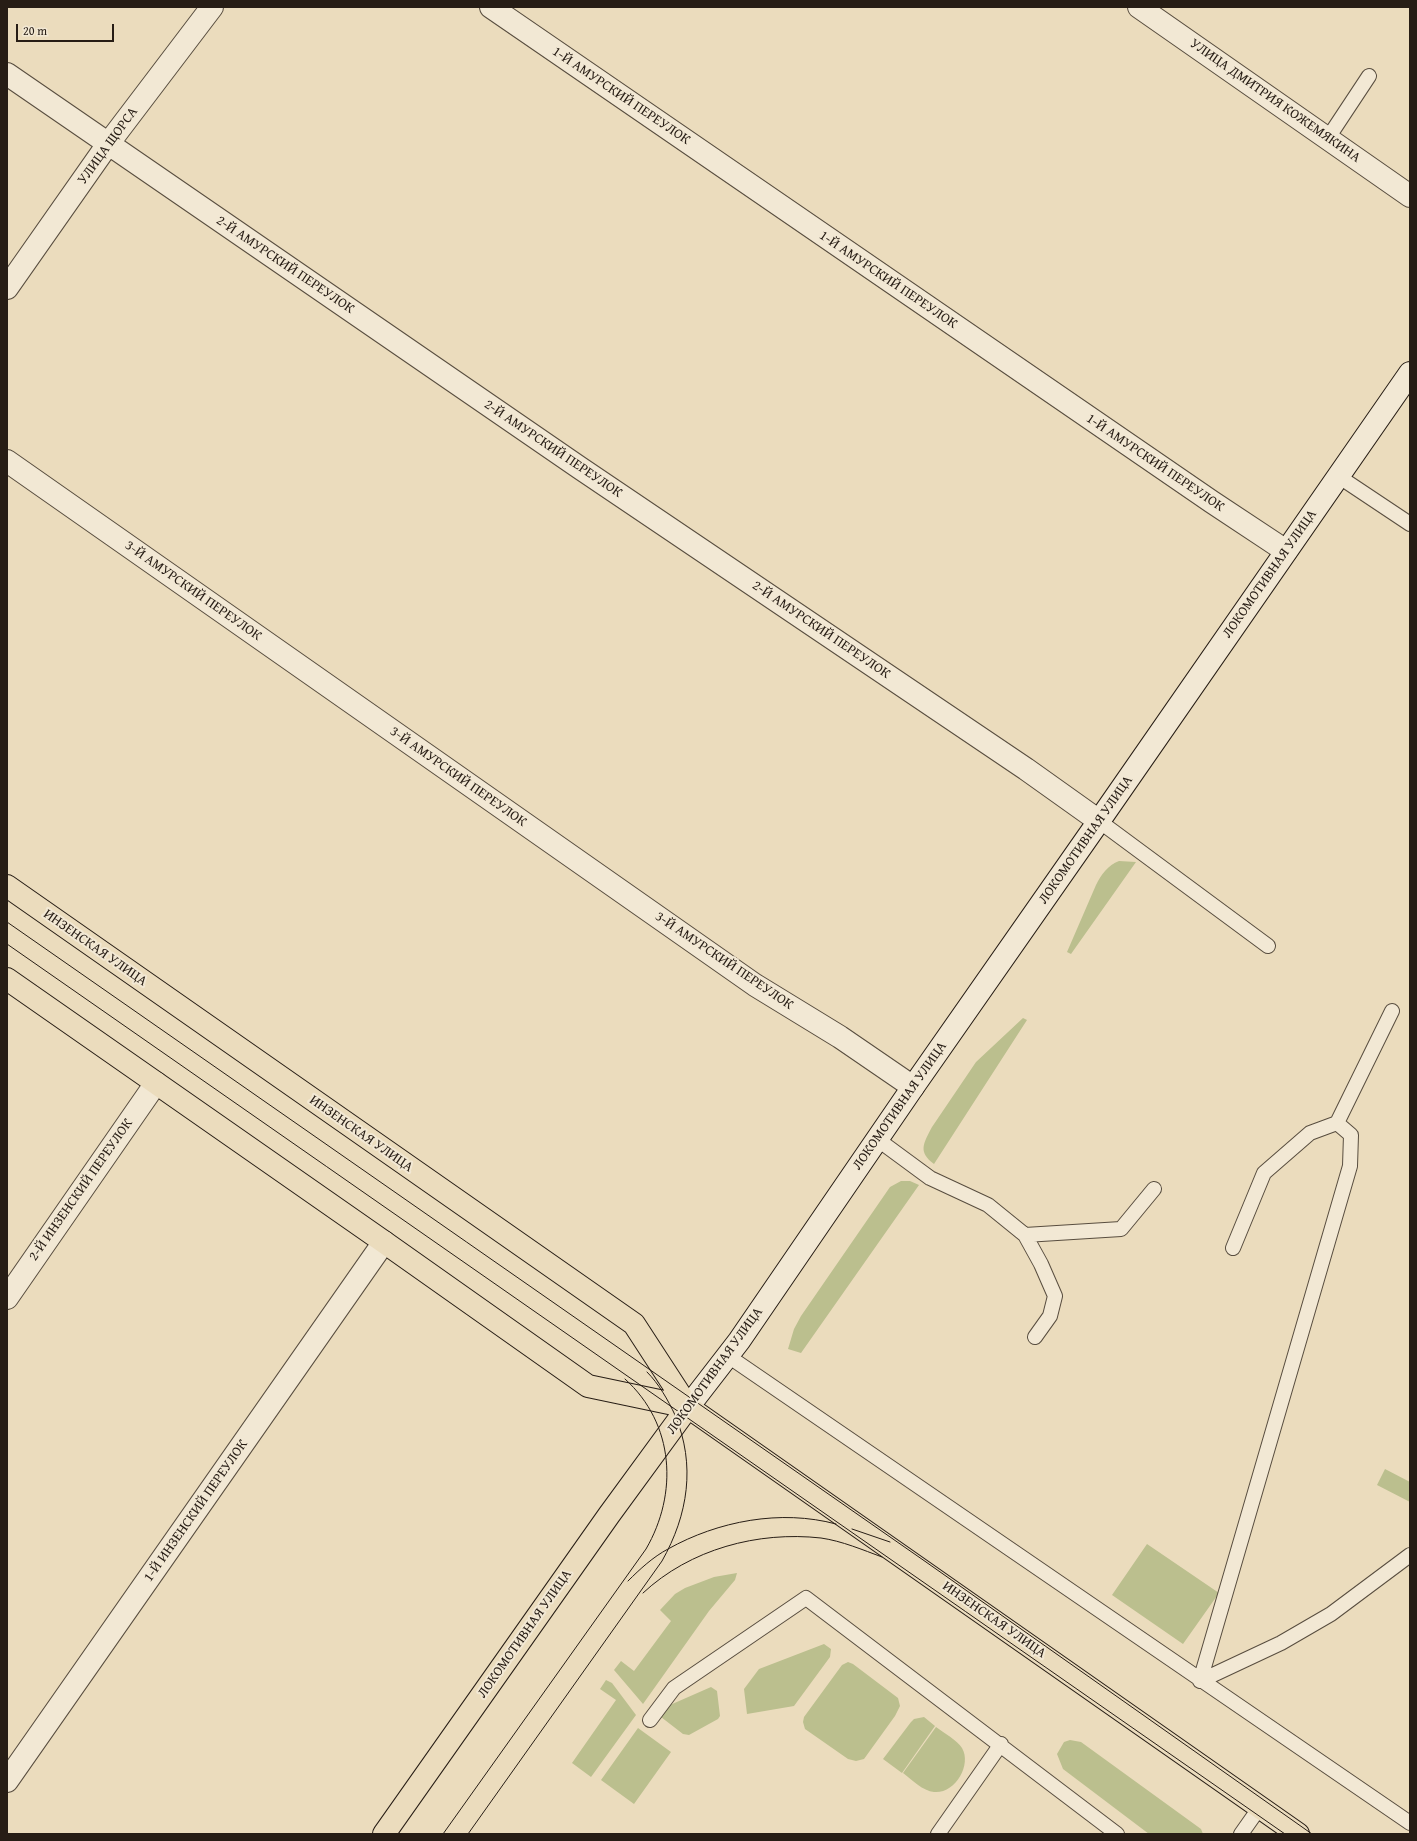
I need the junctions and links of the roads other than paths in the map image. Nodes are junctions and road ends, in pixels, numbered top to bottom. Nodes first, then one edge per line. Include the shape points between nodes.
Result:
1 (212, 7) edge
2 (491, 7) edge
3 (1139, 7) edge
4 (7, 74) edge
5 (1369, 76) dead end
6 (1328, 138) junction
7 (108, 144) junction
8 (1410, 196) edge
9 (7, 288) edge
10 (1410, 373) edge
11 (7, 461) edge
12 (1338, 476) junction
13 (1410, 524) edge
14 (1286, 551) junction
15 (1100, 822) junction
16 (7, 886) edge
17 (1268, 946) dead end
18 (7, 979) edge
19 (1392, 1011) dead end
20 (156, 1083) junction
21 (913, 1087) junction
22 (1337, 1123) junction
23 (877, 1139) junction
24 (1154, 1189) dead end
25 (1025, 1235) junction
26 (384, 1242) junction
27 (1233, 1248) dead end
28 (7, 1298) edge
29 (1035, 1337) dead end
30 (728, 1356) junction
31 (688, 1407) junction
32 (1410, 1555) edge
33 (1200, 1680) junction
34 (650, 1720) dead end
35 (1001, 1744) junction
36 (7, 1781) edge
37 (1260, 1807) junction
38 (1410, 1823) edge
39 (384, 1834) edge
40 (938, 1834) edge
41 (1117, 1834) edge
42 (1241, 1834) edge
43 (1298, 1834) edge

1 - 7 street, УЛИЦА ЩОРСА
2 - 14 street, 1-Й АМУРСКИЙ ПЕРЕУЛОК
3 - 6 street, УЛИЦА ДМИТРИЯ КОЖЕМЯКИНА
4 - 7 street, 2-Й АМУРСКИЙ ПЕРЕУЛОК
5 - 6 lane
6 - 8 street, УЛИЦА ДМИТРИЯ КОЖЕМЯКИНА
7 - 9 street, УЛИЦА ЩОРСА
7 - 15 street, 2-Й АМУРСКИЙ ПЕРЕУЛОК via 580,468 1026,769
10 - 12 street, ЛОКОМОТИВНАЯ УЛИЦА
11 - 21 street, 3-Й АМУРСКИЙ ПЕРЕУЛОК via 755,985 840,1037
12 - 13 lane
12 - 14 street, ЛОКОМОТИВНАЯ УЛИЦА
14 - 15 street, ЛОКОМОТИВНАЯ УЛИЦА
15 - 17 lane
15 - 21 street, ЛОКОМОТИВНАЯ УЛИЦА
16 - 31 main road, ИНЗЕНСКАЯ УЛИЦА via 634,1324
18 - 20 main road, ИНЗЕНСКАЯ УЛИЦА
19 - 22 lane
20 - 26 main road, ИНЗЕНСКАЯ УЛИЦА
20 - 28 street, 2-Й ИНЗЕНСКИЙ ПЕРЕУЛОК
21 - 23 street, ЛОКОМОТИВНАЯ УЛИЦА
22 - 27 lane via 1310,1133 1264,1173
22 - 33 lane via 1351,1135 1350,1166
23 - 25 lane via 930,1178 988,1205
23 - 30 street, ЛОКОМОТИВНАЯ УЛИЦА
24 - 25 lane via 1121,1229
25 - 29 lane via 1042,1264 1055,1296 1050,1316
26 - 31 main road, ИНЗЕНСКАЯ УЛИЦА via 588,1386
26 - 36 street, 1-Й ИНЗЕНСКИЙ ПЕРЕУЛОК
30 - 31 street, ЛОКОМОТИВНАЯ УЛИЦА
30 - 33 lane
31 - 37 main road, ИНЗЕНСКАЯ УЛИЦА
31 - 39 main road, ЛОКОМОТИВНАЯ УЛИЦА
32 - 33 lane via 1331,1614 1280,1643
33 - 38 lane
34 - 35 lane via 674,1688 806,1598
35 - 40 lane
35 - 41 lane
37 - 42 lane
37 - 43 main road, ИНЗЕНСКАЯ УЛИЦА

